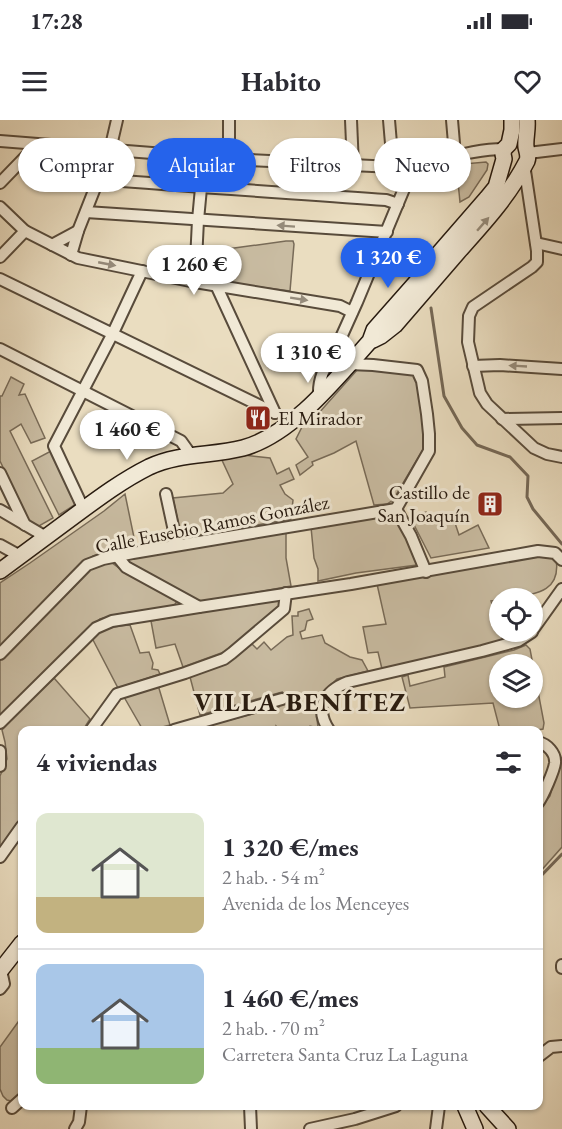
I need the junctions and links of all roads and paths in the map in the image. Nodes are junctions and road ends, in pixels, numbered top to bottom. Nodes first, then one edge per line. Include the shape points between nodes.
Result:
1 (117, 120) edge
2 (229, 120) edge
3 (351, 120) edge
4 (389, 120) edge
5 (452, 120) edge
6 (512, 120) edge
7 (527, 120) edge
8 (113, 138) edge
9 (229, 138) edge
10 (352, 138) edge
11 (391, 138) edge
12 (454, 138) edge
13 (0, 141) edge
14 (18, 143) edge
15 (562, 149) edge
16 (506, 151) junction
17 (471, 152) edge
18 (526, 155) junction
19 (18, 164) edge
20 (0, 183) edge
21 (256, 190) edge
22 (93, 192) edge
23 (201, 192) edge
24 (403, 192) edge
25 (506, 195) junction
26 (529, 196) junction
27 (398, 204) junction
28 (0, 207) edge
29 (86, 212) junction
30 (198, 220) junction
31 (25, 231) junction
32 (78, 231) junction
33 (387, 232) junction
34 (536, 243) junction
35 (52, 245) junction
36 (562, 249) edge
37 (71, 255) junction
38 (0, 257) edge
39 (142, 272) junction
40 (0, 279) edge
41 (195, 282) junction
42 (216, 285) junction
43 (352, 312) junction
44 (113, 333) junction
45 (367, 345) junction
46 (0, 349) edge
47 (334, 353) junction
48 (373, 365) junction
49 (473, 366) junction
50 (346, 367) junction
51 (562, 369) edge
52 (83, 390) junction
53 (319, 396) junction
54 (275, 413) junction
55 (562, 418) edge
56 (502, 419) junction
57 (290, 422) junction
58 (191, 455) junction
59 (562, 457) edge
60 (0, 473) edge
61 (166, 494) dead end
62 (396, 509) junction
63 (0, 510) edge
64 (84, 510) junction
65 (25, 525) junction
66 (46, 537) junction
67 (0, 545) edge
68 (177, 545) junction
69 (20, 556) junction
70 (117, 556) junction
71 (562, 560) edge
72 (0, 571) edge
73 (426, 572) junction
74 (562, 590) edge
75 (286, 593) junction
76 (199, 607) junction
77 (543, 616) edge
78 (514, 642) edge
79 (0, 654) edge
80 (282, 699) dead end
81 (0, 723) edge
82 (94, 726) edge
83 (188, 726) edge
84 (326, 726) edge
85 (543, 743) edge
86 (0, 751) edge
87 (0, 766) edge
88 (543, 795) edge
89 (18, 832) edge
90 (0, 857) edge
91 (18, 948) edge
92 (1, 970) edge
93 (0, 989) edge
94 (562, 1046) edge
95 (543, 1050) edge
96 (18, 1103) edge
97 (12, 1108) dead end
98 (80, 1110) edge
99 (250, 1110) edge
100 (383, 1110) edge
101 (438, 1110) edge
102 (468, 1110) edge
103 (491, 1110) edge
104 (75, 1129) edge
105 (251, 1129) edge
106 (310, 1129) edge
107 (436, 1129) edge
108 (475, 1129) edge
109 (508, 1129) edge

1 - 8 street
2 - 9 street
3 - 10 street
4 - 11 street
5 - 12 street
6 - 16 main road
7 - 18 main road
13 - 14 street
15 - 18 street
16 - 17 street
16 - 18 main road via 514,142 521,143
16 - 18 main road via 508,164 513,167 519,167
16 - 45 main road via 496,187 374,330
18 - 25 main road
18 - 26 street
19 - 20 street
21 - 27 street
22 - 29 street
23 - 30 street
24 - 27 street
25 - 26 street
45 -> 25 main road via 399,320
26 - 34 street
27 - 33 street
28 - 31 street
29 - 30 street
29 - 32 street
33 -> 30 street
30 - 41 street
31 - 35 street
31 - 38 street
32 - 35 street
32 - 37 street
33 - 43 street
34 - 36 street
34 - 49 street via 537,262 473,307 468,342
35 - 37 street
37 -> 39 street
39 - 41 street
39 - 44 street
40 - 44 street
41 - 42 street
42 -> 43 street via 340,306
42 - 54 street
43 - 47 street
44 - 52 street
44 - 54 street
45 - 48 street
45 - 50 main road
46 - 52 street
47 - 50 street via 338,365
47 - 53 street via 318,386
48 - 50 street
48 - 62 street via 417,370 428,414 429,451
51 -> 49 street
49 - 56 street via 480,393
50 - 53 main road
52 - 58 street via 181,441
52 - 64 street via 54,446
53 - 57 main road
54 - 57 street
55 - 56 street
56 - 59 street via 534,448
57 - 58 main road via 244,447
58 - 64 main road via 147,468
60 - 65 street
61 - 68 street
62 - 68 street, Calle Eusebio Ramos González
62 - 73 street
63 - 65 street
64 - 66 main road
65 - 66 street
66 - 69 main road
67 - 69 street
68 - 70 street, Calle Eusebio Ramos González
69 - 72 main road
70 - 76 street via 126,567
70 - 79 street, Calle Eusebio Ramos González via 87,565
71 - 73 street via 555,553 538,551
73 - 75 street
74 - 77 street
75 - 76 street
75 - 82 street via 284,609 224,659 117,694
76 - 81 street via 112,621 96,628
78 - 84 street via 336,686 321,711
80 - 83 street
85 - 88 street via 554,756 555,764
86 - 87 street
89 - 90 street
91 - 92 main road
92 - 93 street via 4,984
94 - 95 street
96 - 97 street
98 - 104 street
99 - 105 street
100 - 106 street
101 - 107 street
102 - 108 main road
103 - 109 main road

